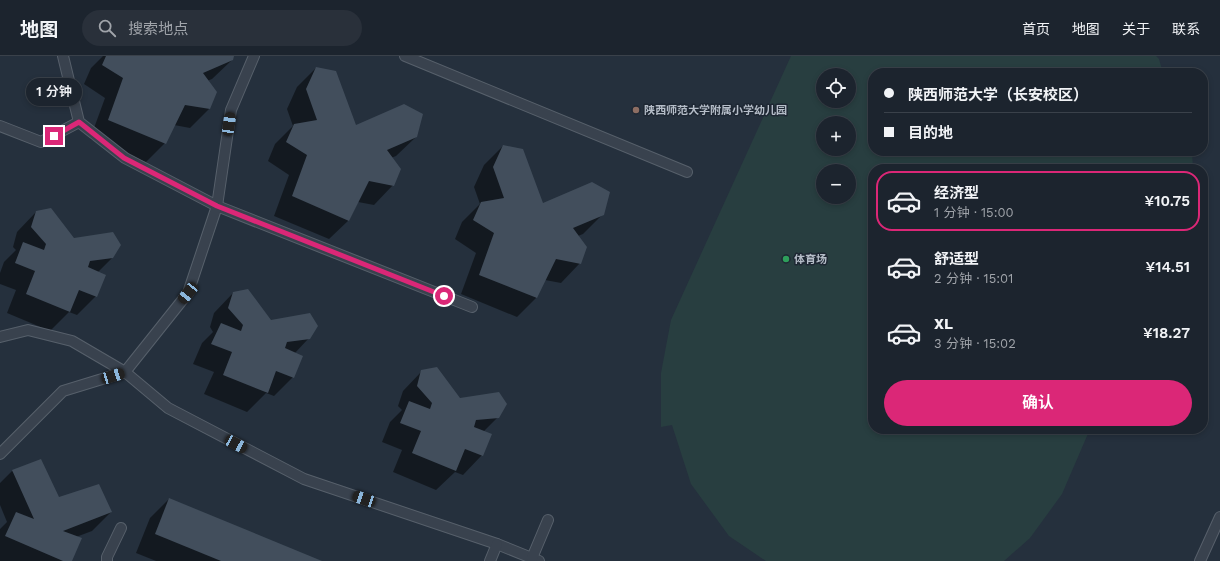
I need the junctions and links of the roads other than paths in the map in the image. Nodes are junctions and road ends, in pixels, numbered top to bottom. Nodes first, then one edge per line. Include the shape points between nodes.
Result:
1 (62, 56) edge
2 (254, 56) edge
3 (405, 56) edge
4 (79, 122) junction
5 (0, 126) edge
6 (687, 172) dead end
7 (217, 206) junction
8 (472, 307) dead end
9 (0, 337) edge
10 (126, 372) junction
11 (0, 454) edge
12 (1220, 516) edge
13 (548, 520) dead end
14 (121, 528) dead end
15 (497, 544) junction
16 (536, 560) edge
17 (107, 561) edge
18 (490, 561) edge
19 (1200, 561) edge

1 - 4 lane
2 - 7 lane via 231,110
3 - 6 lane
4 - 5 lane via 41,142
4 - 7 lane via 124,158
7 - 8 lane
7 - 10 lane via 188,293
9 - 10 lane via 28,330 72,341
10 - 11 lane via 63,391
10 - 15 lane via 168,408 304,479
12 - 19 lane
13 - 16 lane
14 - 17 lane
15 - 16 lane
15 - 18 lane

